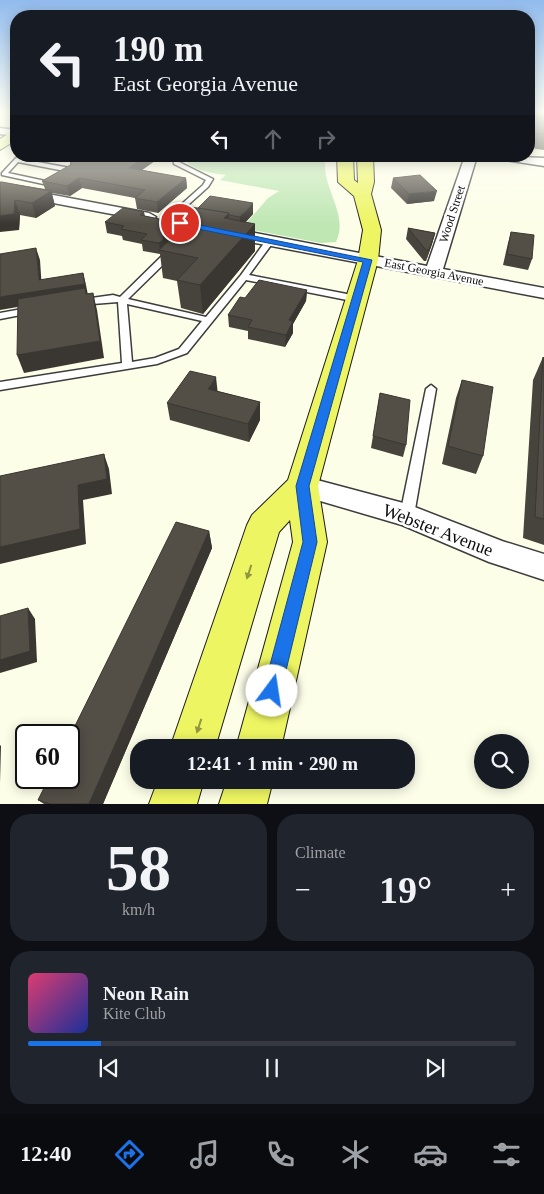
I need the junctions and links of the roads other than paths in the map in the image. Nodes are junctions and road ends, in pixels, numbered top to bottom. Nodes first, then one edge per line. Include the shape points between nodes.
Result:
1 (14, 162) edge
2 (27, 162) edge
3 (176, 162) edge
4 (345, 162) edge
5 (365, 162) edge
6 (469, 162) edge
7 (78, 165) edge
8 (70, 170) junction
9 (63, 174) edge
10 (56, 179) edge
11 (48, 183) junction
12 (0, 189) edge
13 (29, 194) junction
14 (362, 194) junction
15 (168, 221) junction
16 (184, 224) edge
17 (212, 229) edge
18 (270, 241) junction
19 (173, 245) edge
20 (368, 260) junction
21 (433, 272) junction
22 (244, 277) junction
23 (544, 293) edge
24 (356, 299) junction
25 (122, 300) junction
26 (68, 304) edge
27 (41, 309) edge
28 (0, 316) edge
29 (209, 320) junction
30 (127, 366) junction
31 (0, 386) edge
32 (430, 390) dead end
33 (302, 486) junction
34 (407, 514) junction
35 (544, 567) edge
36 (195, 739) edge
37 (260, 739) edge
38 (178, 789) edge
39 (248, 789) edge
40 (173, 804) edge
41 (244, 804) edge

1 - 11 lane via 4,174
2 - 8 lane
3 - 15 lane via 210,179
4 - 14 main road via 346,182
5 - 14 main road via 366,182
6 - 21 street, Wood Street
7 - 8 lane
8 - 9 lane
10 - 11 lane
11 - 13 lane
12 - 13 street
13 - 15 street
14 - 20 main road via 372,230
15 - 16 street
17 - 18 street, East Georgia Avenue
18 - 20 street, East Georgia Avenue
18 - 22 lane
19 - 25 lane via 169,249 172,251
20 - 21 street, East Georgia Avenue
20 - 24 main road
21 - 23 street, East Georgia Avenue
22 - 24 lane
22 - 29 lane
24 - 33 main road
25 - 26 lane via 95,299
25 - 29 lane
25 - 30 lane
27 - 28 lane
29 - 30 lane via 183,351 156,361
30 - 31 lane
32 - 34 lane
33 - 34 street, Webster Avenue
33 -> 36 main road via 264,525
33 - 37 main road via 310,542
34 - 35 street, Webster Avenue via 499,553
38 - 40 main road
39 - 41 main road

